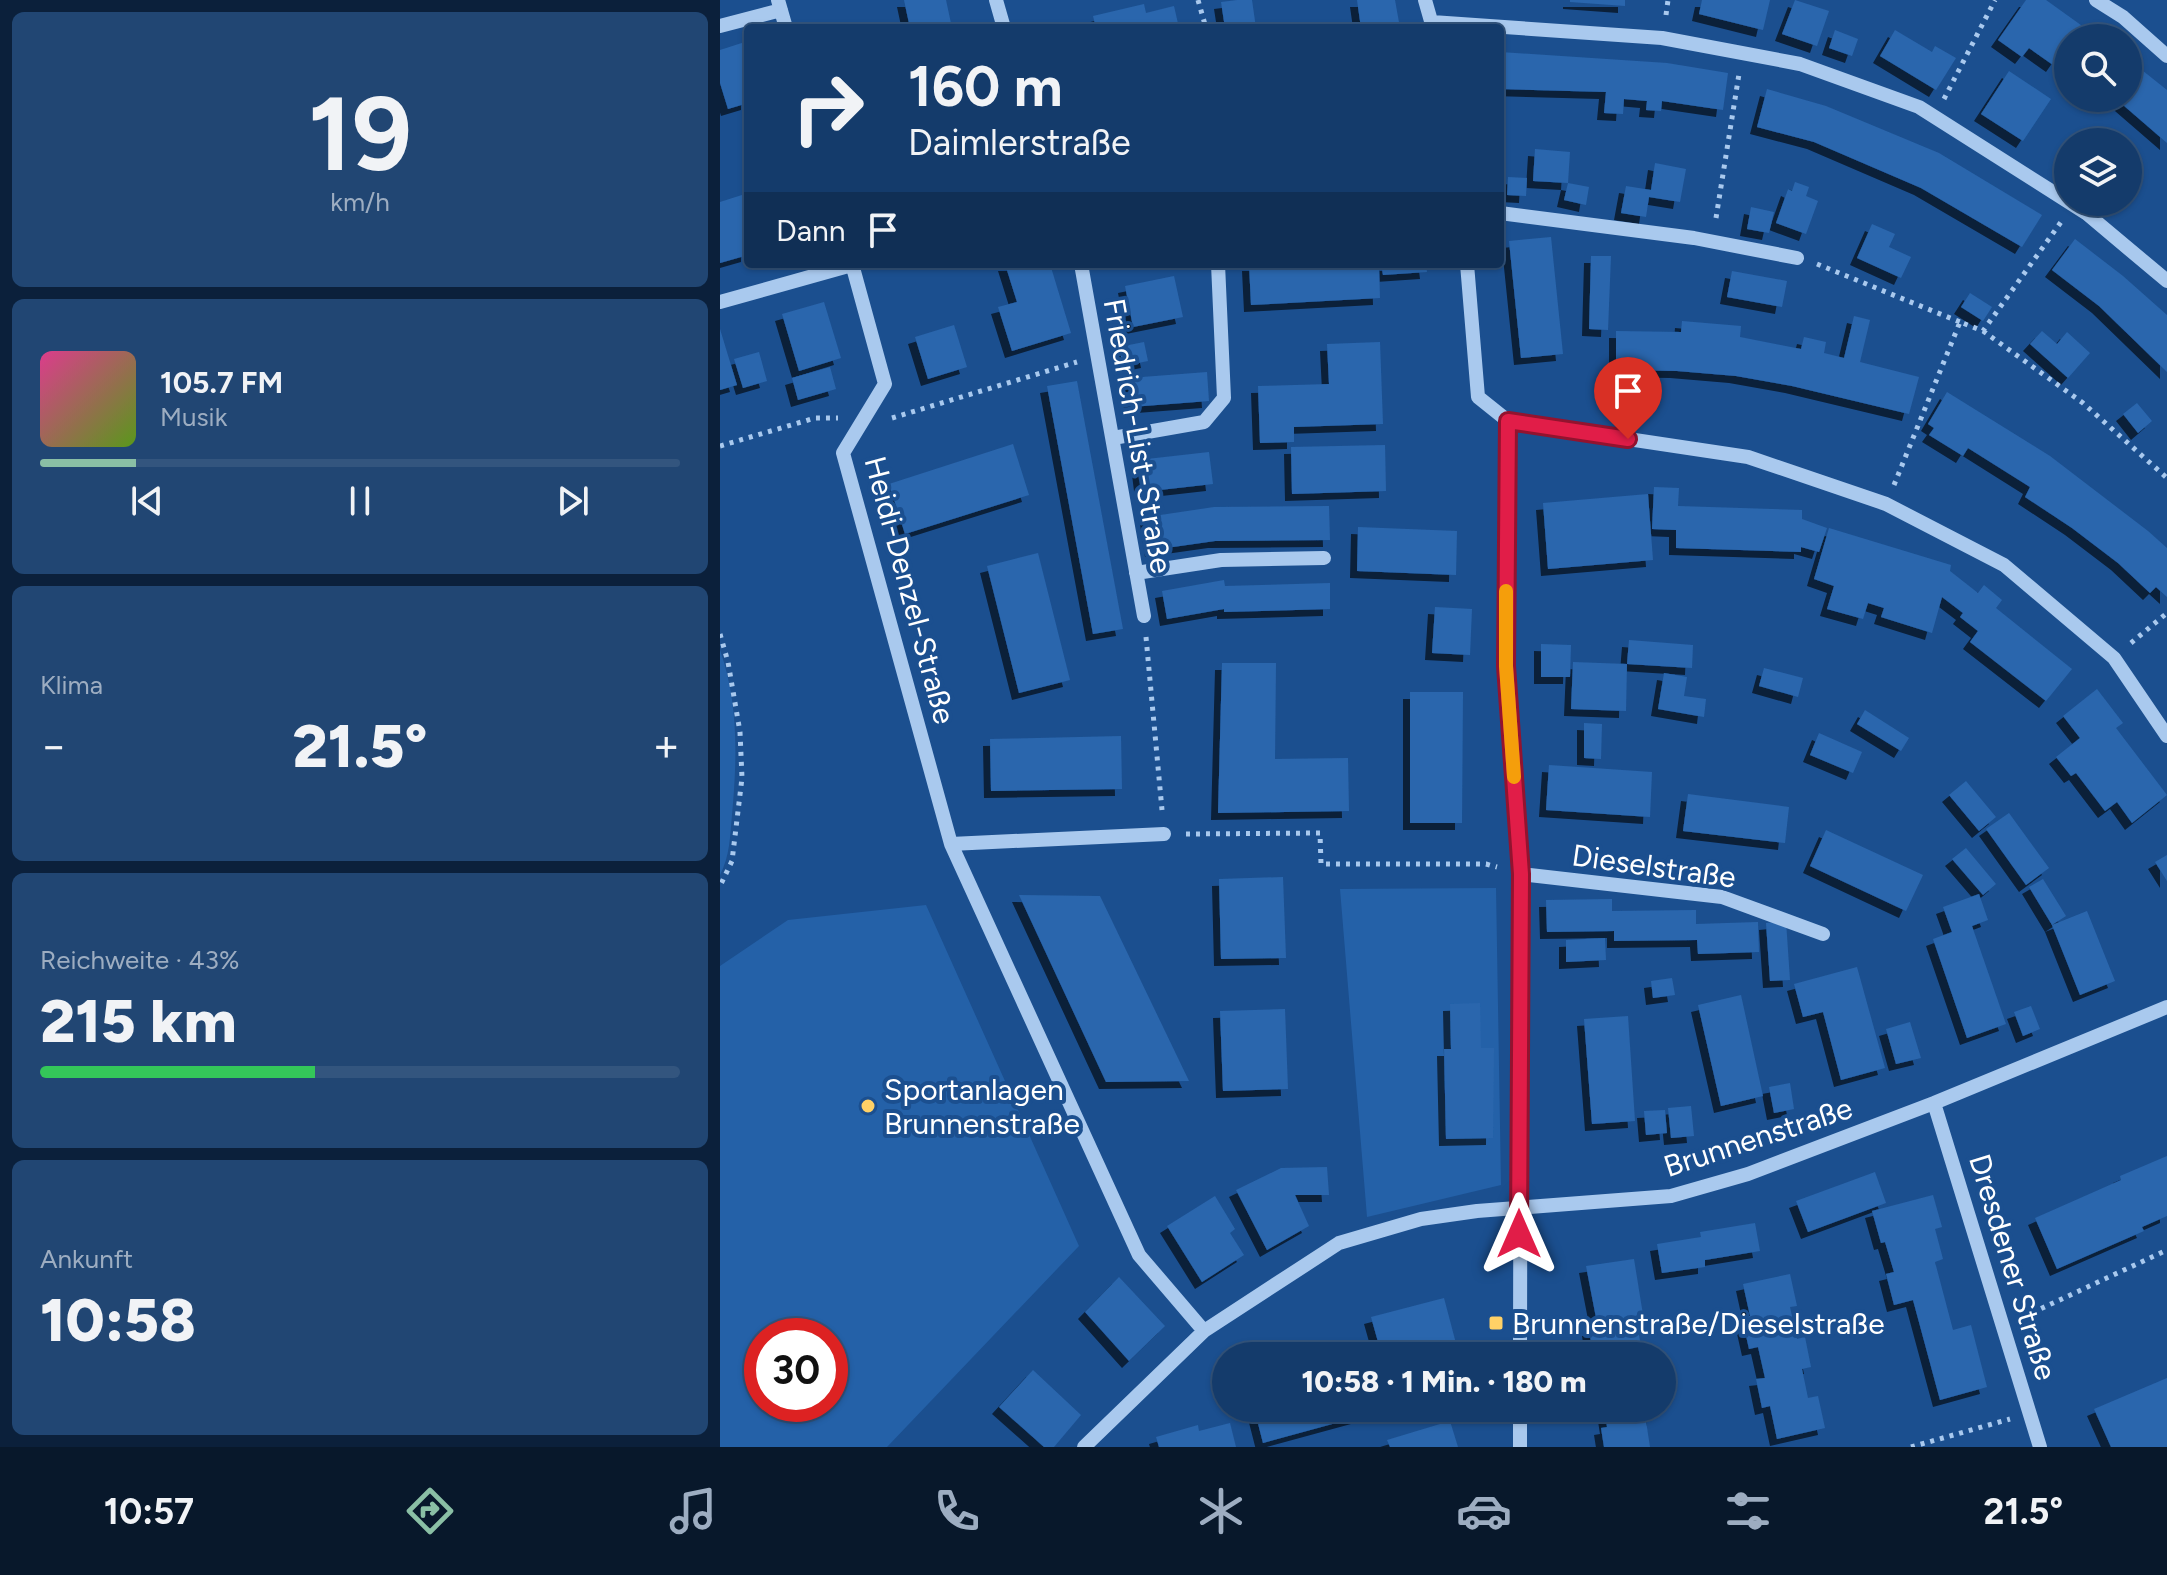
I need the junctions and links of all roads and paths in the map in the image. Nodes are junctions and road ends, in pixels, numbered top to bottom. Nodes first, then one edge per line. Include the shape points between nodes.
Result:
1 (996, 0) edge
2 (1198, 0) edge
3 (1425, 0) edge
4 (1995, 0) edge
5 (2096, 0) edge
6 (780, 5) edge
7 (1003, 24) edge
8 (1205, 24) edge
9 (1432, 24) edge
10 (720, 26) edge
11 (1504, 29) edge
12 (1743, 53) junction
13 (2167, 56) edge
14 (1934, 117) junction
15 (2054, 193) edge
16 (1504, 214) edge
17 (2065, 216) edge
18 (2087, 216) edge
19 (1712, 242) junction
20 (1797, 258) joint
21 (838, 268) edge
22 (853, 268) edge
23 (1082, 268) edge
24 (1218, 268) edge
25 (1467, 268) edge
26 (2167, 281) edge
27 (720, 302) edge
28 (1960, 322) junction
29 (1983, 331) junction
30 (1097, 355) junction
31 (864, 419) junction
32 (1508, 421) junction
33 (1113, 438) junction
34 (720, 446) edge
35 (2167, 478) edge
36 (1886, 504) junction
37 (1324, 558) dead end
38 (1136, 573) junction
39 (2167, 613) edge
40 (1144, 616) joint
41 (720, 634) edge
42 (2114, 658) junction
43 (2167, 736) edge
44 (1164, 834) junction
45 (951, 844) junction
46 (1521, 874) junction
47 (720, 886) edge
48 (1823, 934) dead end
49 (2167, 1007) edge
50 (1934, 1103) junction
51 (1519, 1209) junction
52 (2167, 1250) edge
53 (2004, 1325) junction
54 (1204, 1331) junction
55 (1520, 1342) edge
56 (2032, 1413) junction
57 (1520, 1422) edge
58 (1084, 1447) edge
59 (1520, 1447) edge
60 (1911, 1447) edge
61 (2040, 1447) edge

1 - 7 street
2 - 8 path
3 - 9 street
4 - 14 path
5 - 13 street
6 - 10 street
11 - 12 street via 1662,38
12 - 14 street via 1800,64
12 - 19 path
14 - 15 street
16 - 19 street
17 - 29 path
18 - 26 street
19 - 20 street
20 - 28 path
21 - 27 street, Heidi-Denzel-Straße
22 - 31 street, Heidi-Denzel-Straße via 885,384
23 - 30 street, Friedrich-List-Straße
24 - 33 street via 1224,398 1204,422
25 - 32 street via 1478,397
28 - 29 path
28 - 36 path
29 - 35 path via 2083,403
30 - 31 path via 881,421
30 - 33 street, Friedrich-List-Straße
31 - 34 path via 815,418
31 - 45 street, Heidi-Denzel-Straße via 843,453
32 - 36 street via 1748,457
32 - 46 street via 1506,666
33 - 38 street, Friedrich-List-Straße
36 - 42 street via 2004,565
37 - 38 street via 1221,560
38 - 40 street, Friedrich-List-Straße
39 - 42 path
40 - 44 path
41 - 47 path via 740,732 742,778 732,861
42 - 43 street
44 - 45 street
44 - 46 path via 1320,833 1321,864 1486,864
45 - 54 street, Heidi-Denzel-Straße via 1139,1255
46 - 48 street, Dieselstraße via 1722,897
46 - 51 street
49 - 50 street, Brunnenstraße
50 - 51 street, Brunnenstraße via 1748,1174 1671,1196
50 - 53 street, Dresdener Straße
51 - 54 street, Brunnenstraße via 1421,1219 1339,1243
51 - 55 street
52 - 53 path
53 - 56 street, Dresdener Straße
54 - 58 street, Brunnenstraße
56 - 60 path
56 - 61 street, Dresdener Straße
57 - 59 street

